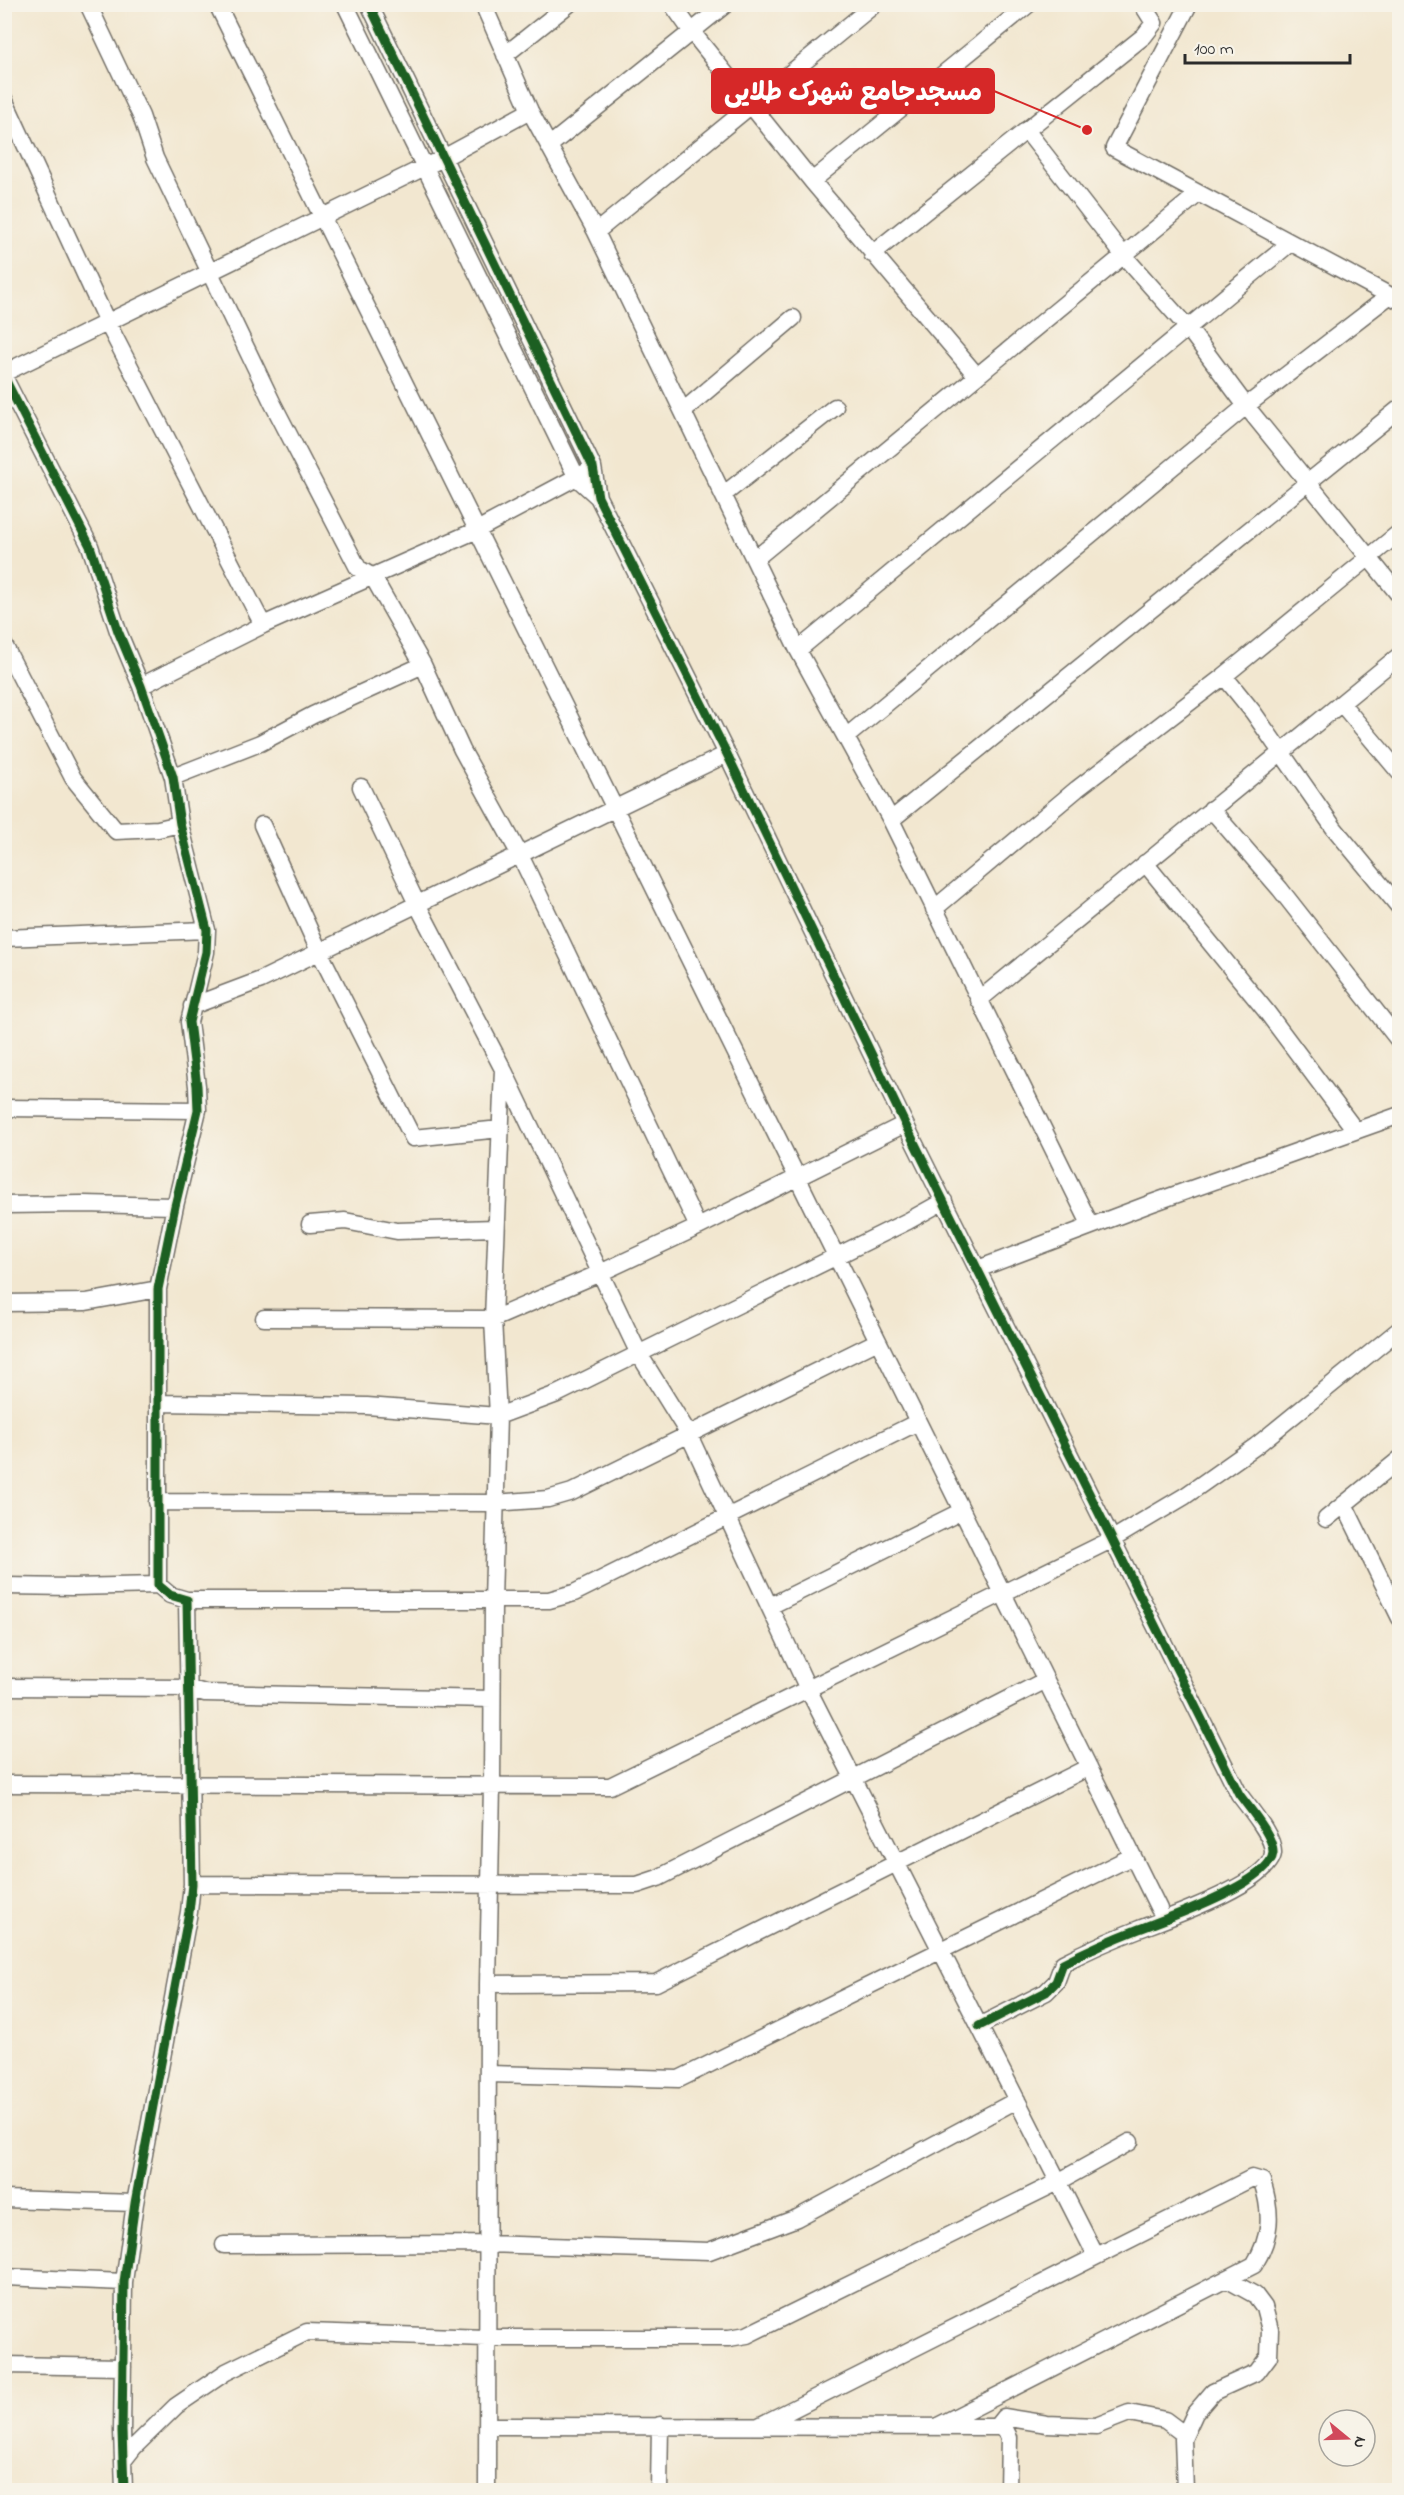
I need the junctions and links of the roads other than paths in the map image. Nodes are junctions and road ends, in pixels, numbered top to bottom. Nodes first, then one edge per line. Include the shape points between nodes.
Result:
1 (88, 4) edge
2 (217, 4) edge
3 (345, 4) edge
4 (369, 4) edge
5 (483, 4) edge
6 (569, 4) edge
7 (672, 4) edge
8 (726, 4) edge
9 (875, 4) edge
10 (1029, 4) edge
11 (1142, 4) edge
12 (1189, 4) edge
13 (692, 33) junction
14 (505, 55) junction
15 (4, 99) edge
16 (751, 106) junction
17 (530, 111) junction
18 (1026, 130) junction
19 (550, 145) junction
20 (443, 158) junction
21 (424, 167) junction
22 (812, 181) junction
23 (1198, 194) junction
24 (322, 217) junction
25 (596, 232) junction
26 (1289, 244) junction
27 (872, 254) junction
28 (1124, 256) junction
29 (209, 271) junction
30 (1394, 298) edge
31 (793, 318) dead end
32 (107, 322) junction
33 (1188, 328) junction
34 (4, 375) edge
35 (977, 376) junction
36 (1246, 406) junction
37 (835, 407) dead end
38 (1400, 408) edge
39 (683, 411) junction
40 (593, 467) junction
41 (577, 478) junction
42 (1307, 482) junction
43 (723, 495) junction
44 (598, 497) junction
45 (477, 530) junction
46 (1400, 532) edge
47 (1368, 558) junction
48 (755, 559) junction
49 (373, 577) junction
50 (1400, 596) edge
51 (263, 625) junction
52 (4, 645) edge
53 (798, 650) junction
54 (1400, 655) edge
55 (423, 665) junction
56 (1224, 676) junction
57 (141, 686) junction
58 (1341, 703) junction
59 (846, 737) junction
60 (1282, 752) junction
61 (728, 754) junction
62 (1400, 773) edge
63 (172, 777) junction
64 (361, 787) dead end
65 (615, 808) junction
66 (1211, 810) junction
67 (891, 820) junction
68 (180, 824) junction
69 (262, 825) dead end
70 (520, 855) junction
71 (1146, 863) junction
72 (417, 904) junction
73 (1400, 908) edge
74 (934, 909) junction
75 (207, 930) junction
76 (4, 938) edge
77 (319, 951) junction
78 (979, 1000) junction
79 (192, 1006) junction
80 (1400, 1042) edge
81 (503, 1069) junction
82 (4, 1108) edge
83 (198, 1110) junction
84 (1400, 1114) edge
85 (904, 1124) junction
86 (500, 1129) junction
87 (1355, 1130) junction
88 (796, 1176) junction
89 (944, 1201) junction
90 (4, 1205) edge
91 (175, 1206) junction
92 (310, 1224) dead end
93 (1091, 1226) junction
94 (698, 1227) junction
95 (495, 1228) junction
96 (836, 1257) junction
97 (978, 1269) junction
98 (600, 1273) junction
99 (158, 1289) junction
100 (4, 1303) edge
101 (264, 1318) dead end
102 (493, 1318) junction
103 (1400, 1329) edge
104 (878, 1341) junction
105 (639, 1354) junction
106 (158, 1403) junction
107 (498, 1416) junction
108 (918, 1422) junction
109 (688, 1433) junction
110 (1400, 1459) edge
111 (157, 1502) junction
112 (495, 1503) junction
113 (1344, 1504) junction
114 (962, 1511) junction
115 (728, 1517) junction
116 (1326, 1519) dead end
117 (1111, 1540) junction
118 (158, 1585) junction
119 (4, 1586) edge
120 (1002, 1592) junction
121 (187, 1600) junction
122 (492, 1601) junction
123 (770, 1606) junction
124 (1400, 1618) edge
125 (1046, 1680) junction
126 (4, 1687) edge
127 (187, 1688) junction
128 (808, 1689) junction
129 (492, 1699) junction
130 (1089, 1767) junction
131 (854, 1778) junction
132 (4, 1784) edge
133 (189, 1784) junction
134 (492, 1786) junction
135 (1133, 1856) junction
136 (897, 1863) junction
137 (192, 1884) junction
138 (491, 1886) junction
139 (1159, 1909) dead end
140 (940, 1950) junction
141 (488, 1984) junction
142 (979, 2026) junction
143 (489, 2074) junction
144 (1017, 2100) junction
145 (1130, 2142) dead end
146 (1058, 2182) junction
147 (4, 2199) edge
148 (135, 2203) junction
149 (488, 2244) junction
150 (224, 2245) dead end
151 (1096, 2256) junction
152 (4, 2277) edge
153 (1226, 2279) junction
154 (124, 2282) junction
155 (486, 2338) junction
156 (4, 2365) edge
157 (123, 2367) junction
158 (660, 2425) junction
159 (487, 2426) junction
160 (759, 2426) junction
161 (938, 2426) junction
162 (996, 2427) junction
163 (1185, 2435) junction
164 (123, 2461) junction
165 (124, 2490) edge
166 (487, 2490) edge
167 (659, 2490) edge
168 (1008, 2490) edge
169 (1185, 2490) edge

1 - 29 street
2 - 24 street
3 - 21 street
4 - 20 street
5 - 14 street
6 - 14 street
7 - 13 street
8 - 13 street
9 - 16 street
10 - 22 street
11 - 18 street via 1154,23 1144,36
12 - 23 street via 1114,148
13 - 16 street
13 - 19 street
14 - 17 street
15 - 32 street
16 - 22 street
16 - 25 street
17 - 19 street
17 - 20 street
18 - 27 street
18 - 28 street
19 - 25 street
20 - 21 street
20 - 40 street
21 - 24 street
21 - 41 street
22 - 27 street
23 - 26 street
23 - 28 street
24 - 29 street
24 - 45 street
25 - 39 street
26 - 30 street
26 - 33 street
27 - 35 street
28 - 33 street
28 - 35 street
29 - 32 street
29 - 49 street via 358,568
30 - 36 street
31 - 39 street
32 - 34 street
32 - 51 street
33 - 36 street
33 - 53 street
34 - 57 street via 90,546
35 - 48 street
36 - 42 street
36 - 59 street
37 - 43 street
38 - 42 street
39 - 43 street
40 - 41 street
40 - 44 street
41 - 44 street
41 - 45 street
42 - 47 street
42 - 67 street
43 - 48 street
44 - 61 street
45 - 49 street
45 - 65 street
46 - 47 street
47 - 50 street
47 - 56 street
48 - 53 street
49 - 51 street
49 - 55 street
51 - 57 street
52 - 68 street via 73,778 116,831
53 - 59 street
54 - 58 street
55 - 63 street via 260,743
55 - 70 street via 462,750
56 - 60 street
56 - 74 street via 1077,789
57 - 63 street
58 - 60 street
58 - 62 street
59 - 67 street
60 - 66 street
60 - 73 street via 1334,828
61 - 65 street
61 - 85 street
63 - 68 street
64 - 72 street
65 - 70 street
65 - 88 street
66 - 71 street
66 - 80 street via 1280,889
67 - 74 street
68 - 75 street
69 - 77 street
70 - 72 street
70 - 94 street
71 - 78 street
71 - 87 street via 1266,1011
72 - 77 street
72 - 81 street
74 - 78 street
75 - 76 street
75 - 79 street via 206,952
77 - 79 street via 261,980
77 - 86 street via 413,1138
78 - 93 street
79 - 83 street via 189,1022
81 - 86 street
81 - 98 street
82 - 83 street
83 - 91 street
84 - 87 street
85 - 88 street
85 - 89 street
86 - 95 street
87 - 93 street
88 - 94 street
88 - 96 street
89 - 96 street
89 - 97 street
90 - 91 street
91 - 99 street
92 - 95 street via 345,1221 397,1230
93 - 97 street
94 - 98 street
95 - 102 street
96 - 104 street
96 - 105 street
97 - 117 street
98 - 102 street
98 - 105 street
99 - 100 street via 86,1302
99 - 106 street
101 - 102 street
102 - 107 street
103 - 117 street via 1256,1446 1185,1496
104 - 108 street
104 - 109 street
105 - 107 street via 557,1394
105 - 109 street
106 - 107 street via 367,1406
106 - 111 street
107 - 112 street
108 - 114 street
108 - 115 street
109 - 112 street via 572,1492 548,1499
109 - 115 street
110 - 113 street
111 - 112 street
111 - 118 street
112 - 122 street
113 - 116 street
113 - 124 street
114 - 120 street
114 - 123 street
115 - 122 street via 574,1593 549,1600
115 - 123 street
117 - 120 street
117 - 142 street via 1239,1794 1271,1839 1273,1855 1267,1866 1207,1903 1063,1963 1056,1982 1046,1992
118 - 119 street
118 - 121 street via 170,1595
120 - 125 street
120 - 128 street
121 - 122 street
121 - 127 street
122 - 129 street
123 - 128 street
125 - 130 street
125 - 131 street
126 - 127 street
127 - 129 street via 205,1693
127 - 133 street
128 - 131 street
128 - 134 street via 610,1786
129 - 134 street
130 - 135 street
130 - 136 street
131 - 136 street
131 - 138 street via 658,1878 637,1885
132 - 133 street
133 - 134 street
133 - 137 street
134 - 138 street
135 - 139 street
135 - 140 street
136 - 140 street
136 - 141 street via 656,1983
137 - 138 street
137 - 148 street
138 - 141 street
140 - 142 street
140 - 143 street via 679,2079
141 - 143 street
142 - 144 street
143 - 149 street
144 - 146 street
144 - 149 street via 797,2218 710,2251
145 - 146 street
146 - 151 street
146 - 155 street via 747,2335
147 - 148 street
148 - 154 street
149 - 150 street
149 - 155 street
151 - 153 street via 1252,2178 1262,2181 1268,2201 1269,2234 1254,2265
151 - 160 street
152 - 154 street
153 - 161 street
153 - 163 street via 1254,2295 1264,2307 1270,2330 1269,2356 1257,2372 1214,2392 1195,2413
154 - 157 street
155 - 159 street
155 - 164 street via 307,2332 226,2372 176,2406
156 - 157 street
157 - 164 street
158 - 159 street
158 - 160 street
158 - 167 street
159 - 166 street
160 - 161 street
161 - 162 street
162 - 163 street via 1004,2417 1096,2426 1130,2413 1165,2420
162 - 168 street via 1006,2430 1009,2437
163 - 169 street
164 - 165 street

